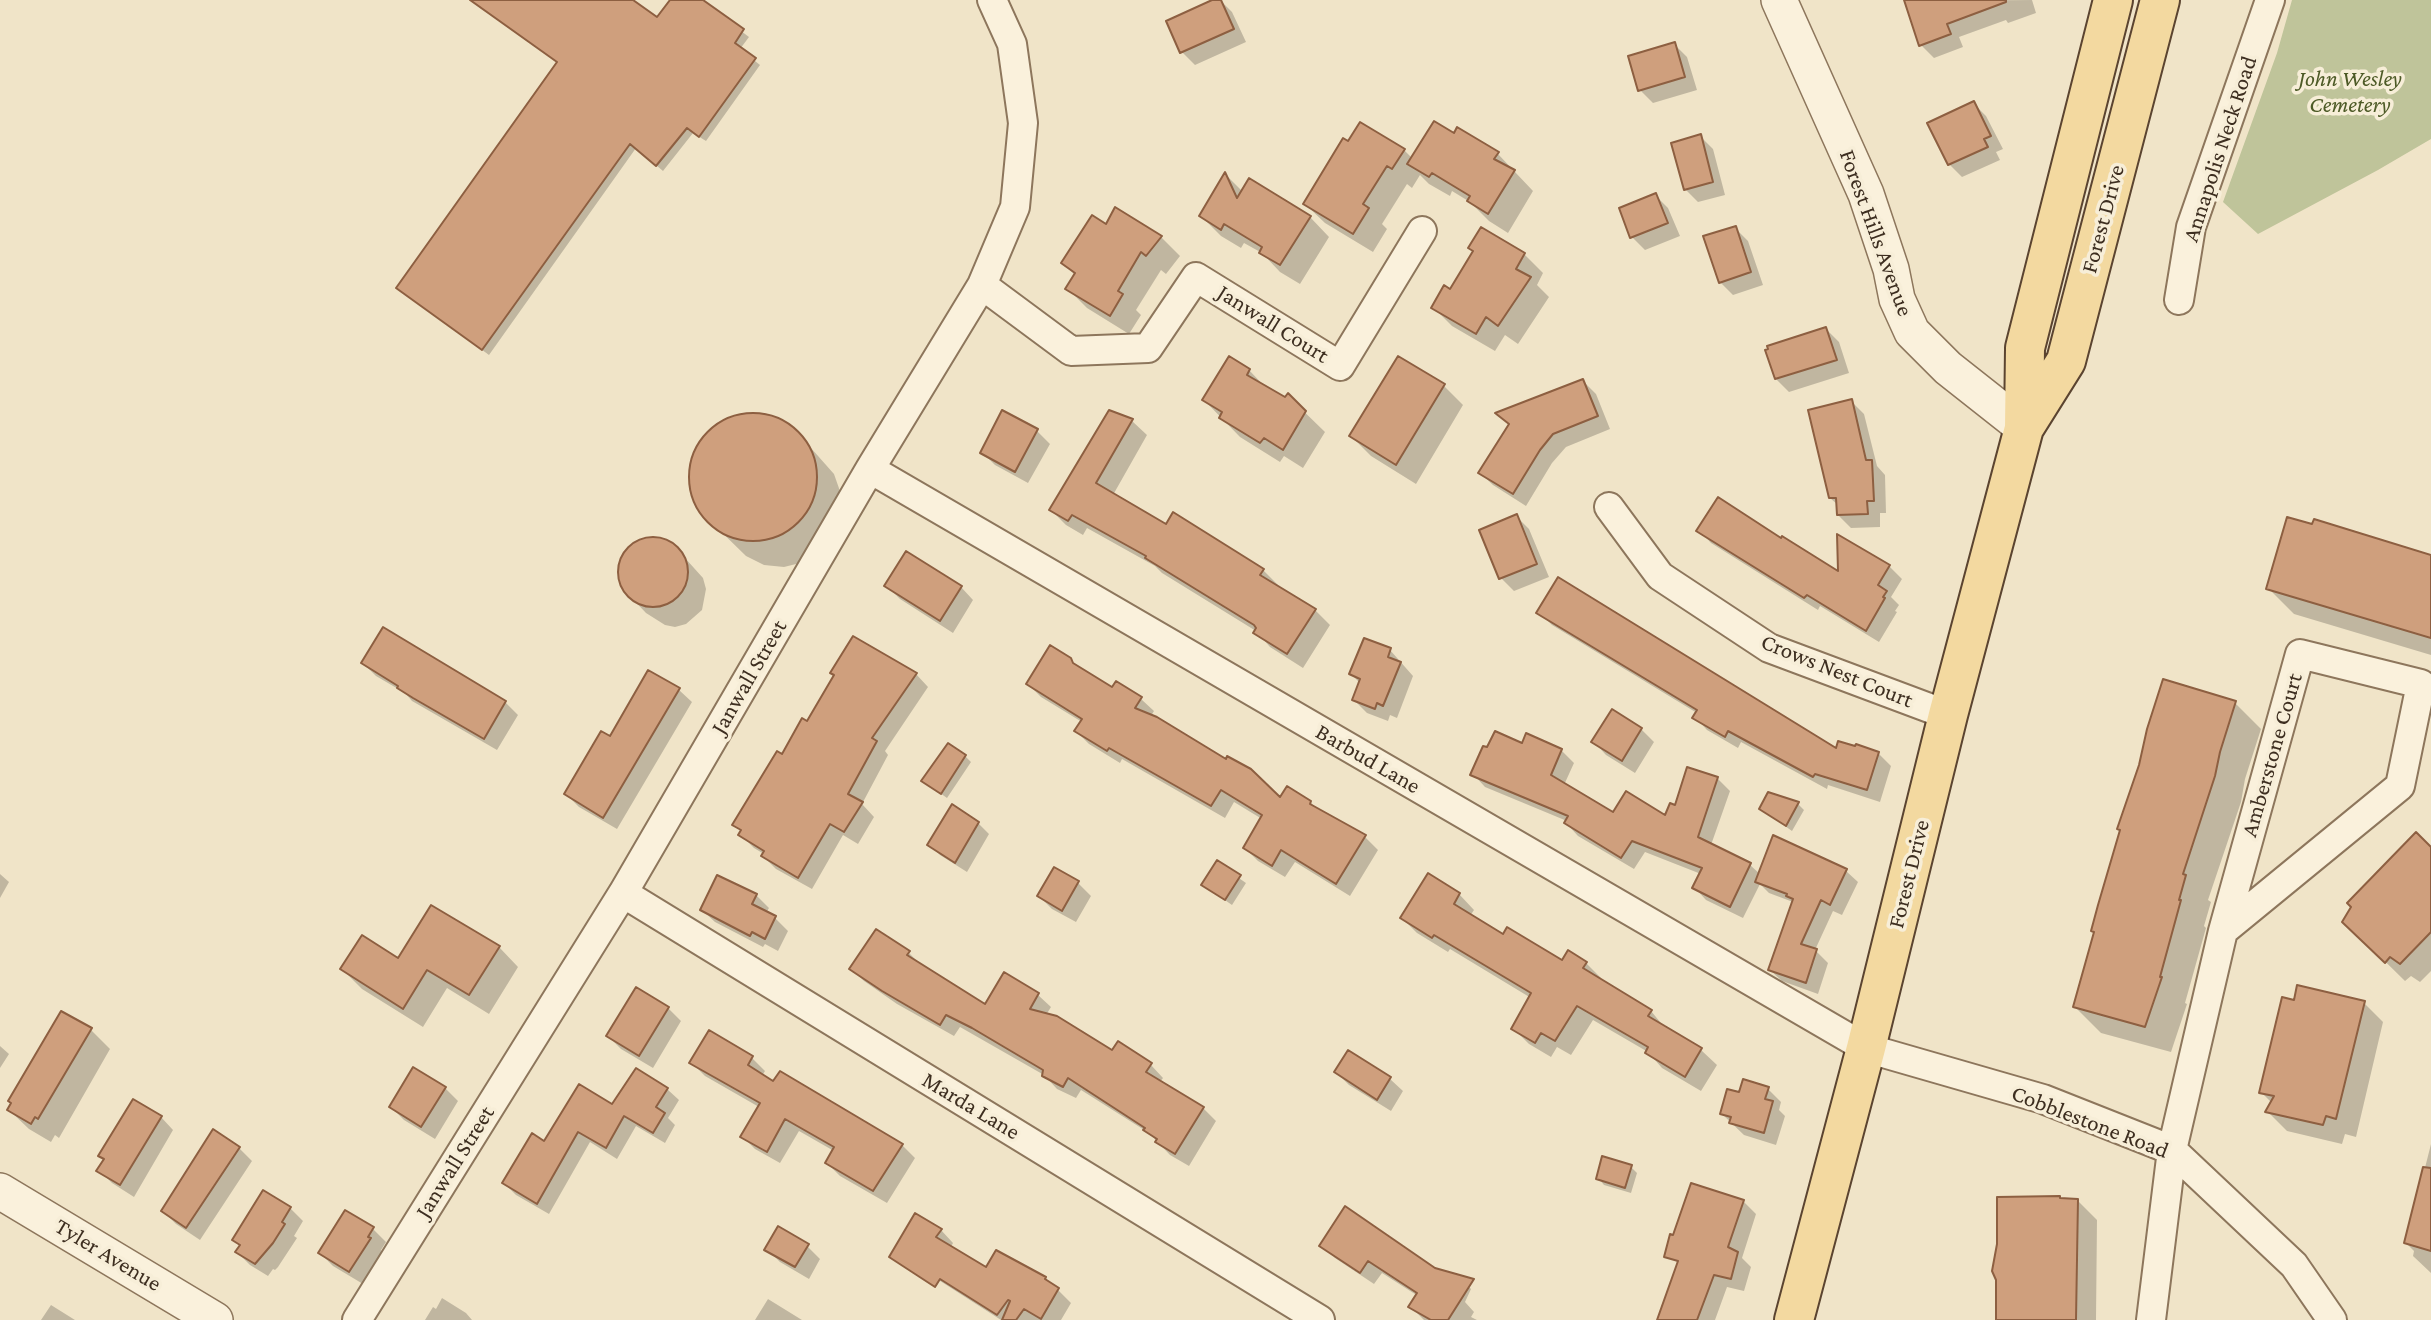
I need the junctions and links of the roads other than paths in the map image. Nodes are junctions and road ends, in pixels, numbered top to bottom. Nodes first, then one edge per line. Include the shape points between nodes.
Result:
1 (992, 0) edge
2 (1779, 0) edge
3 (2113, 0) edge
4 (2160, 0) edge
5 (2270, 0) edge
6 (1422, 231) dead end
7 (982, 285) junction
8 (2179, 300) dead end
9 (2024, 428) junction
10 (870, 469) junction
11 (1609, 507) dead end
12 (1948, 715) junction
13 (623, 893) junction
14 (2223, 931) junction
15 (1866, 1048) junction
16 (2172, 1150) junction
17 (0, 1191) edge
18 (215, 1320) edge
19 (357, 1320) edge
20 (1320, 1320) edge
21 (1794, 1320) edge
22 (2151, 1320) edge
23 (2332, 1320) edge

1 - 7 street, Janwall Street via 1012,44 1023,123 1015,207
2 - 9 street, Forest Hills Avenue via 1866,194 1897,299 1912,332 1948,368
3 - 9 main road, Forest Drive via 2025,348
4 - 9 main road, Forest Drive via 2066,361
5 - 8 street, Annapolis Neck Road via 2191,227
6 - 7 street, Janwall Court via 1340,366 1196,277 1148,348 1071,351
7 - 10 street, Janwall Street
9 - 12 main road, Forest Drive
10 - 13 street, Janwall Street
10 - 15 street, Barbud Lane
11 - 12 street, Crows Nest Court via 1660,576 1769,648
12 - 15 main road, Forest Drive
13 - 19 street, Janwall Street
13 - 20 street, Marda Lane
14 - 14 street, Amberstone Court via 2300,654 2421,684 2400,786
14 - 16 street, Amberstone Court
15 - 16 street, Cobblestone Road via 2043,1099
15 - 21 main road, Forest Drive
16 - 22 street, Amberstone Court
16 - 23 street, Cobblestone Road via 2294,1265
17 - 18 street, Tyler Avenue

